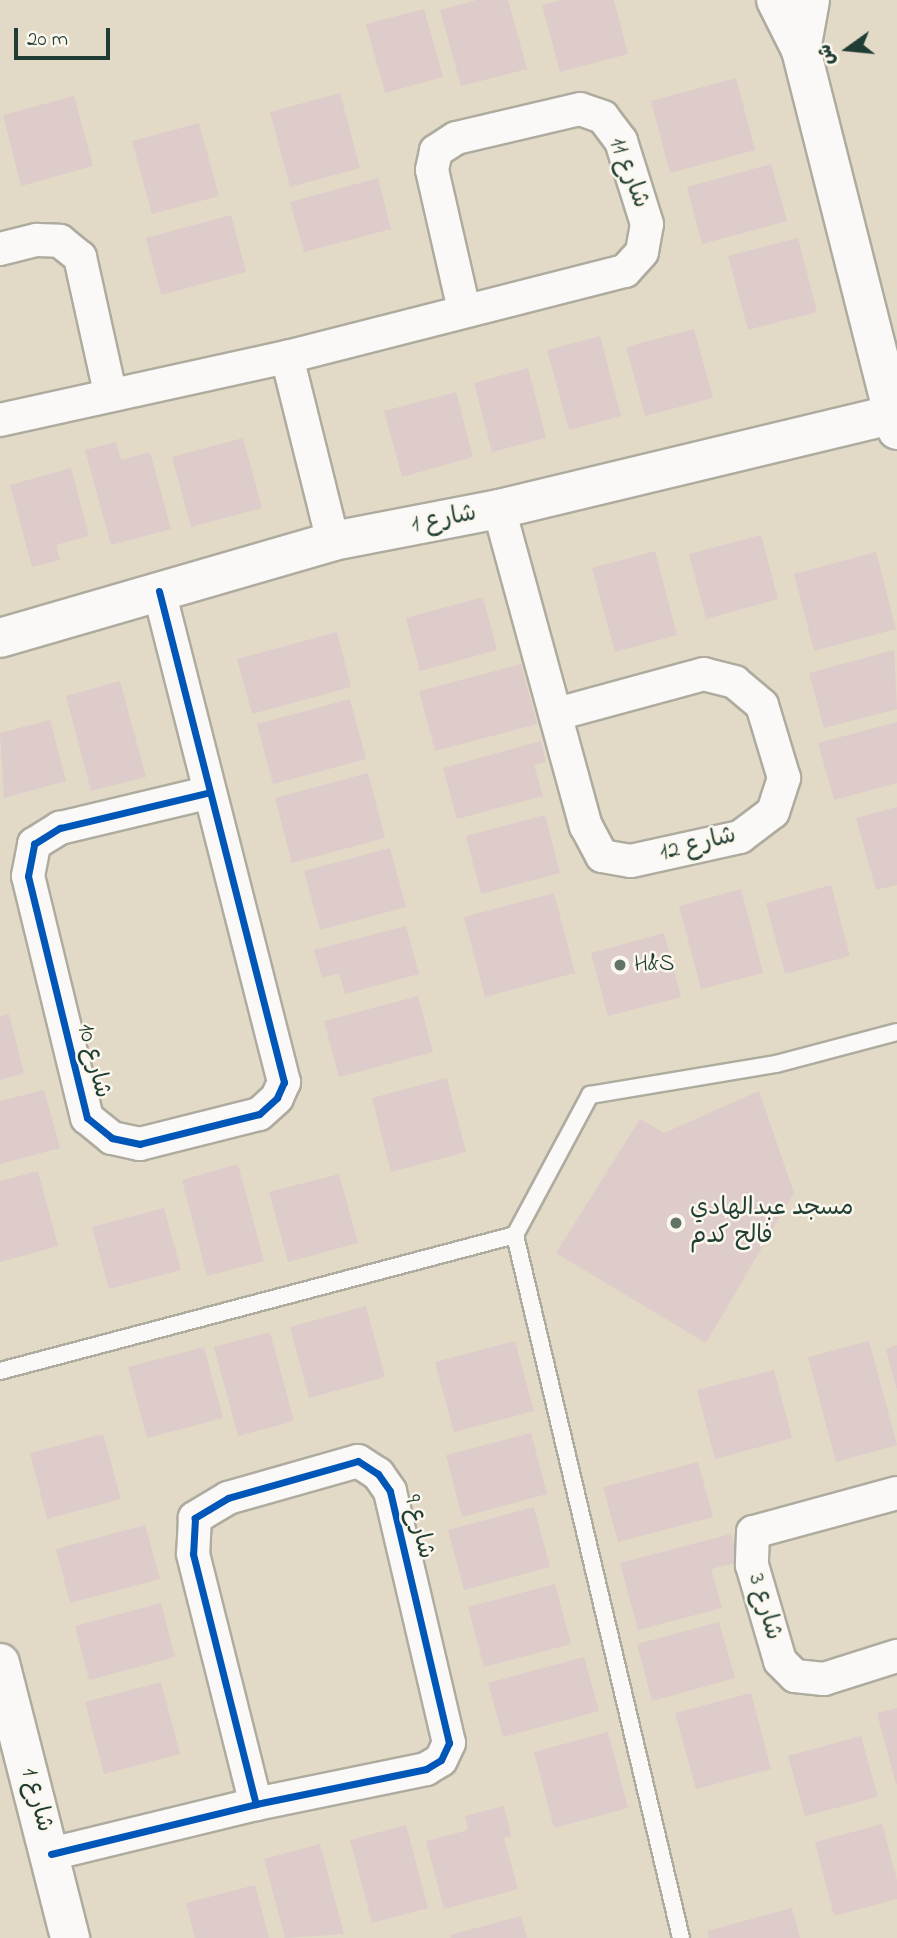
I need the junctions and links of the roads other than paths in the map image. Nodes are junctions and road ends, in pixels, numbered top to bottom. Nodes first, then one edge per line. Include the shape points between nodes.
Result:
1 (775, 0) edge
2 (810, 0) edge
3 (801, 50) junction
4 (0, 249) edge
5 (464, 310) junction
6 (286, 357) junction
7 (110, 393) junction
8 (0, 420) edge
9 (895, 422) edge
10 (499, 509) junction
11 (333, 541) junction
12 (159, 591) junction
13 (0, 638) edge
14 (557, 714) junction
15 (207, 793) junction
16 (897, 1032) edge
17 (514, 1235) junction
18 (0, 1371) edge
19 (897, 1493) edge
20 (897, 1656) edge
21 (0, 1663) edge
22 (257, 1804) junction
23 (51, 1854) junction
24 (70, 1938) edge
25 (681, 1938) edge

1 - 3 street, شارع 1
2 - 3 street, شارع 1
3 - 9 street, شارع 1
4 - 7 street via 37,240 60,241 80,257
5 - 5 street, شارع 11 via 432,170 436,151 456,138 580,109 603,117 621,141 647,224 642,252 625,271
5 - 6 street, شارع 11
6 - 7 street, شارع 11
6 - 11 street
7 - 8 street, شارع 11
9 - 10 street, شارع 1
10 - 11 street, شارع 1
10 - 14 street, شارع 12
11 - 12 street, شارع 1
12 - 13 street, شارع 1
12 - 15 street, شارع 10
14 - 14 street, شارع 12 via 586,826 602,856 631,862 740,837 773,812 784,778 762,705 735,682 704,674
15 - 15 street, شارع 10 via 284,1082 277,1098 259,1114 140,1144 112,1138 87,1118 28,876 34,844 60,828
16 - 17 lane via 776,1064 590,1095
17 - 18 lane
17 - 25 lane
19 - 20 street, شارع 3 via 752,1532 752,1565 779,1661 795,1676 824,1679
21 - 23 street, شارع 1
22 - 22 street, شارع 9 via 426,1769 441,1760 449,1743 390,1490 378,1474 358,1461 228,1498 195,1518 193,1554
22 - 23 street, شارع 9
23 - 24 street, شارع 1

